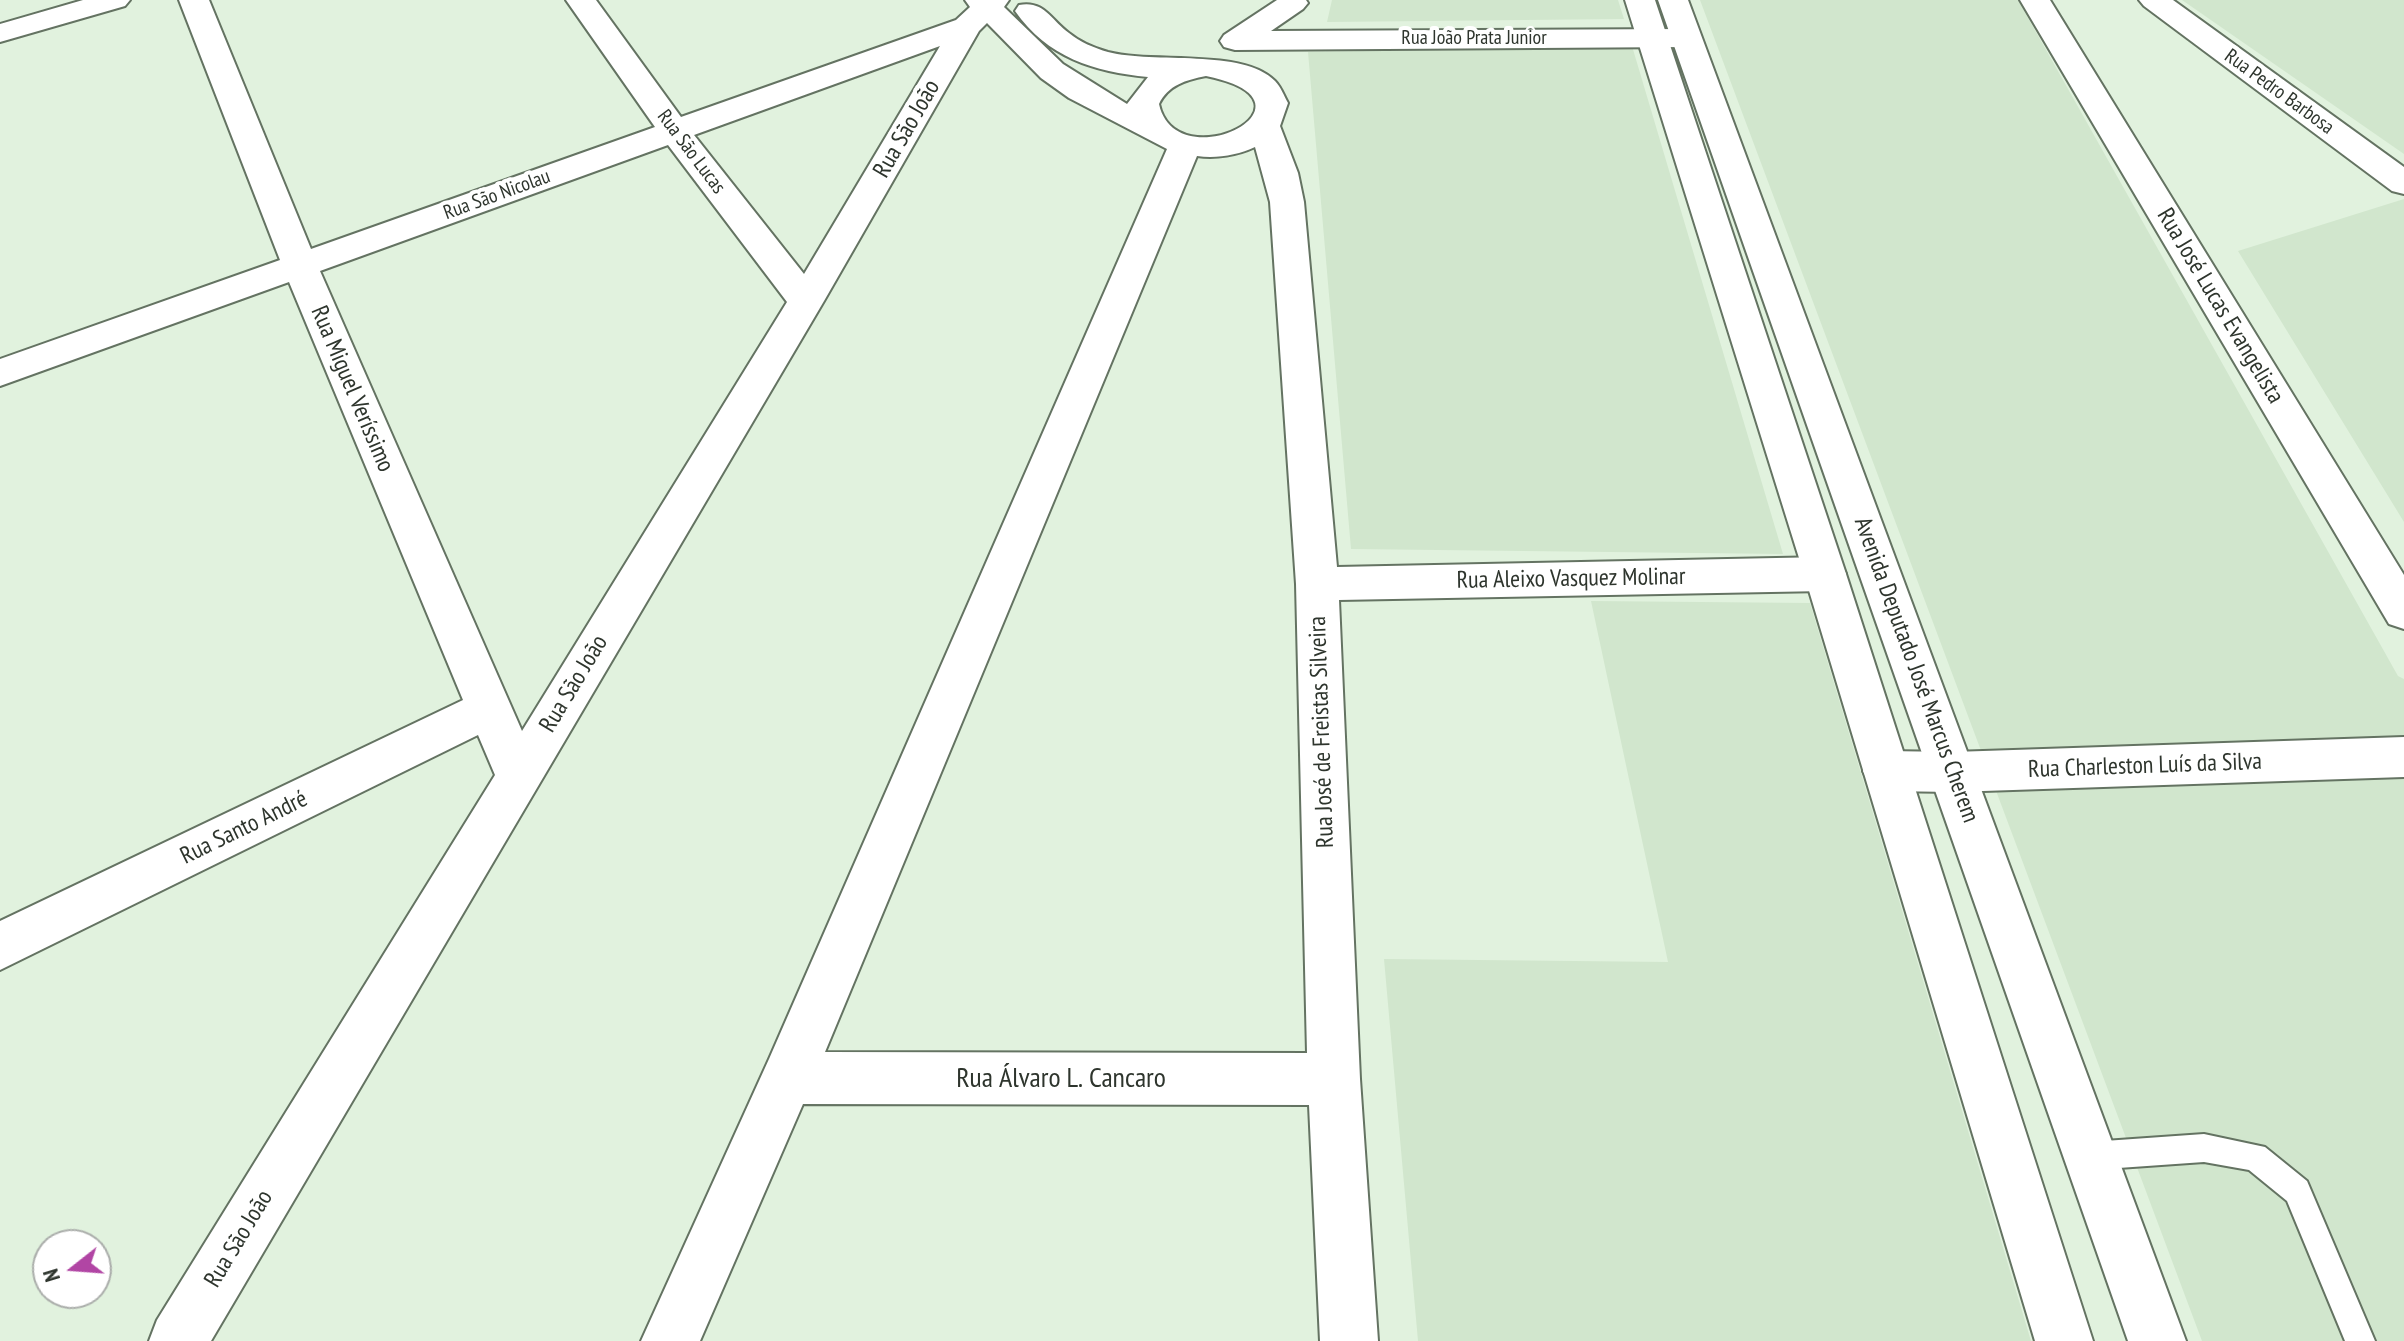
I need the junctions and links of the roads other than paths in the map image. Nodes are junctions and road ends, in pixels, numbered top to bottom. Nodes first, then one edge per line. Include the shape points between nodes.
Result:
1 (115, 0) edge
2 (194, 0) edge
3 (581, 0) edge
4 (2035, 0) edge
5 (2154, 0) edge
6 (1294, 2) edge
7 (990, 7) edge
8 (1663, 19) edge
9 (0, 33) edge
10 (1295, 39) junction
11 (1237, 40) junction
12 (1191, 69) junction
13 (1269, 116) junction
14 (674, 131) junction
15 (1172, 139) junction
16 (2404, 183) edge
17 (300, 266) junction
18 (806, 301) junction
19 (0, 373) edge
20 (1825, 574) junction
21 (1317, 584) junction
22 (2404, 612) edge
23 (488, 709) junction
24 (2404, 757) edge
25 (1886, 771) junction
26 (1953, 772) junction
27 (518, 776) junction
28 (0, 946) edge
29 (788, 1078) junction
30 (1334, 1079) junction
31 (2090, 1156) junction
32 (178, 1341) edge
33 (670, 1341) edge
34 (1349, 1341) edge
35 (2064, 1341) edge
36 (2157, 1341) edge
37 (2360, 1341) edge

1 - 9 street
2 - 17 street, Rua Miguel Veríssimo
3 - 14 street, Rua São Lucas
4 - 22 street, Rua José Lucas Evangelista
5 - 16 street, Rua Pedro Barbosa
6 - 10 street
6 - 11 street
7 - 12 street via 1087,56
7 - 14 street, Rua São Nicolau
7 - 15 street via 1052,71
7 - 18 street, Rua São João
8 - 10 street, Rua João Prata Junior
8 - 20 street
8 - 26 street, Avenida Deputado José Marcus Cherem
10 - 11 street, Rua João Prata Junior
10 - 13 street
11 - 12 street
12 - 13 street via 1225,69 1258,82 1269,92
12 - 15 street via 1157,83 1143,104 1145,116
13 - 15 street via 1237,143 1202,147
13 - 21 street, Rua José de Freistas Silveira via 1287,202
14 - 17 street, Rua São Nicolau
14 - 18 street, Rua São Lucas
15 - 29 street
17 - 19 street, Rua São Nicolau
17 - 23 street, Rua Miguel Veríssimo
18 - 27 street, Rua São João
20 - 21 street, Rua Aleixo Vasquez Molinar
20 - 25 street
21 - 30 street, Rua José de Freistas Silveira
23 - 27 street, Rua Miguel Veríssimo
23 - 28 street, Rua Santo André
24 - 26 street, Rua Charleston Luís da Silva
25 - 26 street, Rua Charleston Luís da Silva
25 - 35 street
26 - 31 street, Avenida Deputado José Marcus Cherem
27 - 32 street, Rua São João
29 - 30 street, Rua Álvaro L. Cancaro
29 - 33 street
30 - 34 street, Rua José de Freistas Silveira
31 - 36 street, Avenida Deputado José Marcus Cherem
31 - 37 lane via 2204,1148 2255,1157 2297,1191

